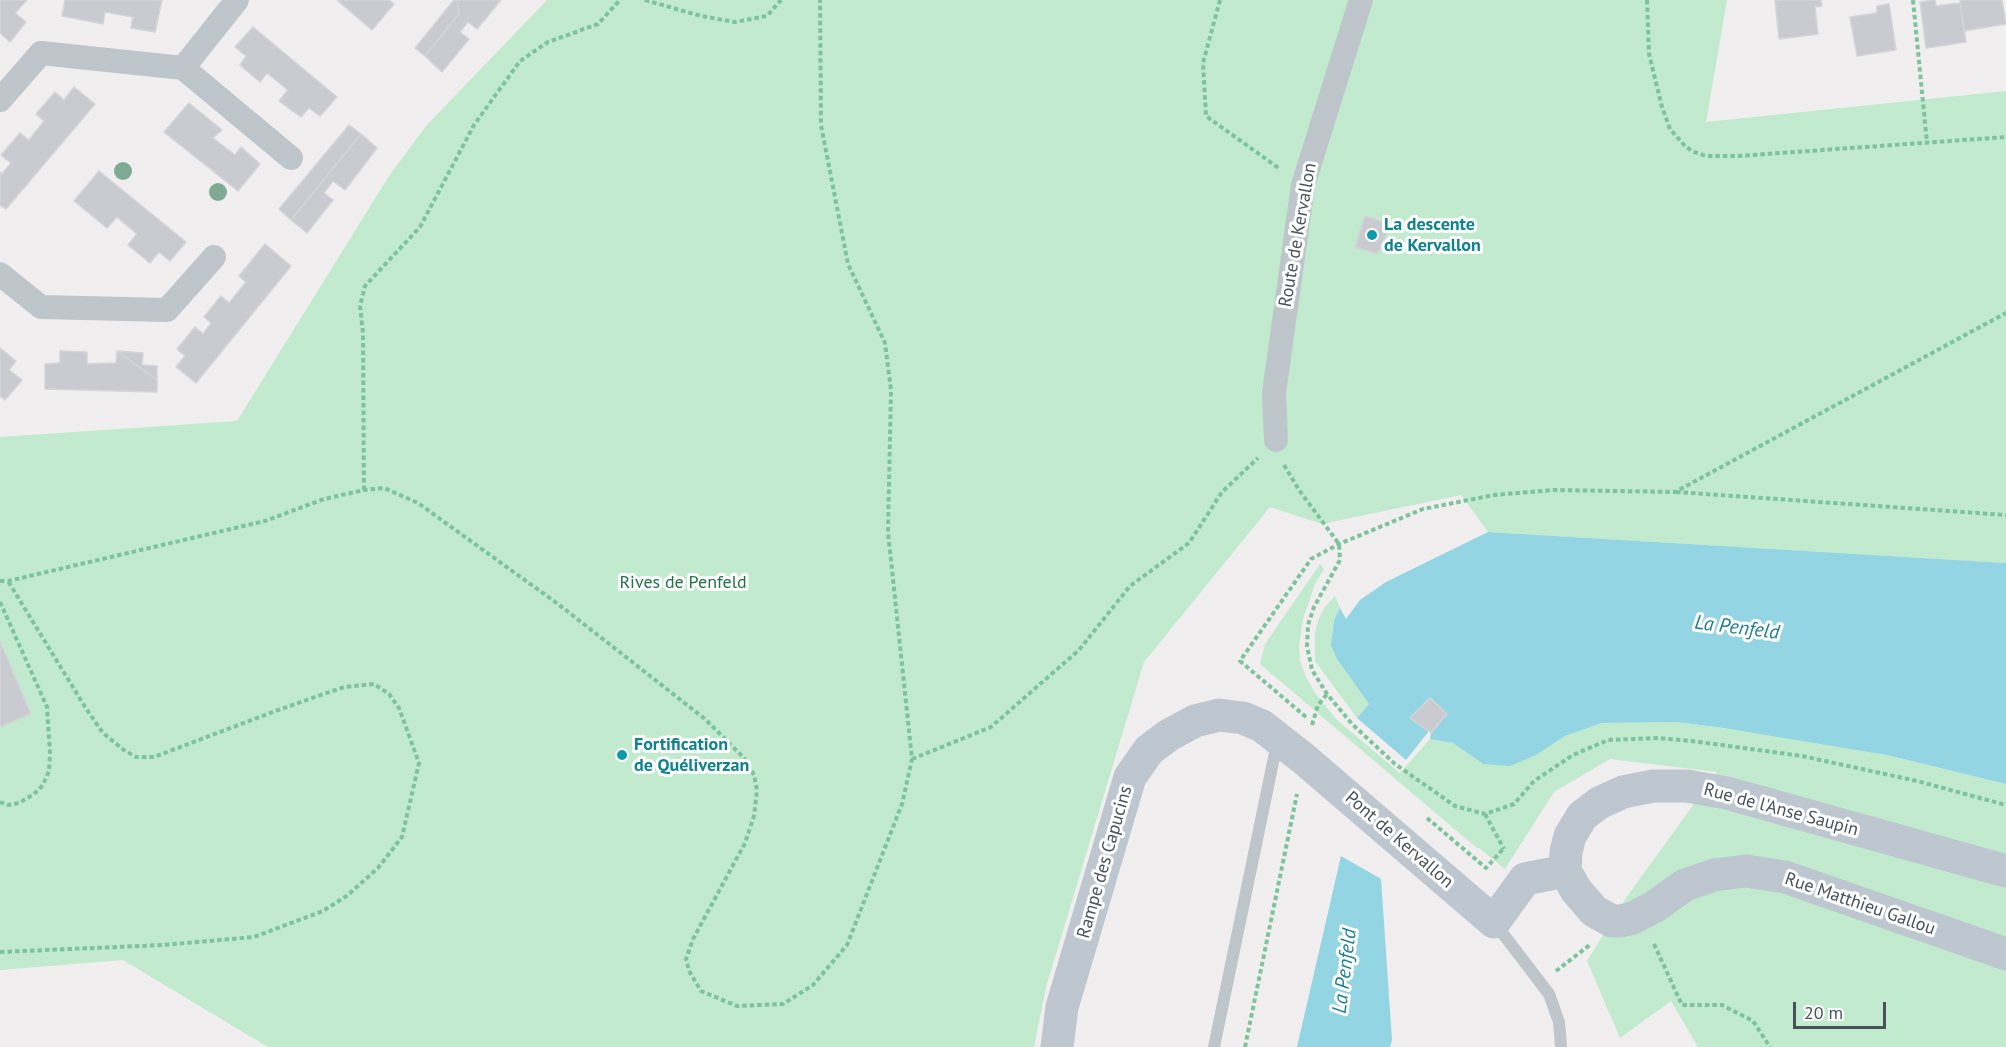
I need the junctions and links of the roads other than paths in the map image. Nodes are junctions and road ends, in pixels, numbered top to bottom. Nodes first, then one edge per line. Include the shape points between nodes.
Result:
1 (237, 0) edge
2 (1361, 0) edge
3 (183, 69) junction
4 (0, 100) edge
5 (291, 158) dead end
6 (214, 257) dead end
7 (0, 274) edge
8 (1276, 440) road end
9 (1278, 737) junction
10 (1304, 759) joint
11 (1565, 871) junction
12 (2006, 871) edge
13 (1494, 922) junction
14 (2006, 954) edge
15 (1057, 1047) edge
16 (1214, 1047) edge
17 (1560, 1047) edge

1 - 3 street
2 - 8 street, Route de Kervallon via 1303,185 1274,393
3 - 4 street via 41,53
3 - 5 street
6 - 7 street via 167,310 42,307
9 - 10 street, Rampe des Capucins
9 - 15 street, Rampe des Capucins via 1243,718 1218,715 1195,721 1149,750 1130,777 1062,1007
9 - 16 lane
10 - 13 street, Pont de Kervallon
11 - 12 street, Rue de l'Anse Saupin via 1570,836 1582,816 1599,803 1643,788 1687,786 1727,793
11 - 13 street via 1525,879
11 - 14 street, Rue Matthieu Gallou via 1594,911 1611,921 1633,918 1685,885 1746,871 1785,877
13 - 17 lane via 1549,994 1559,1022

